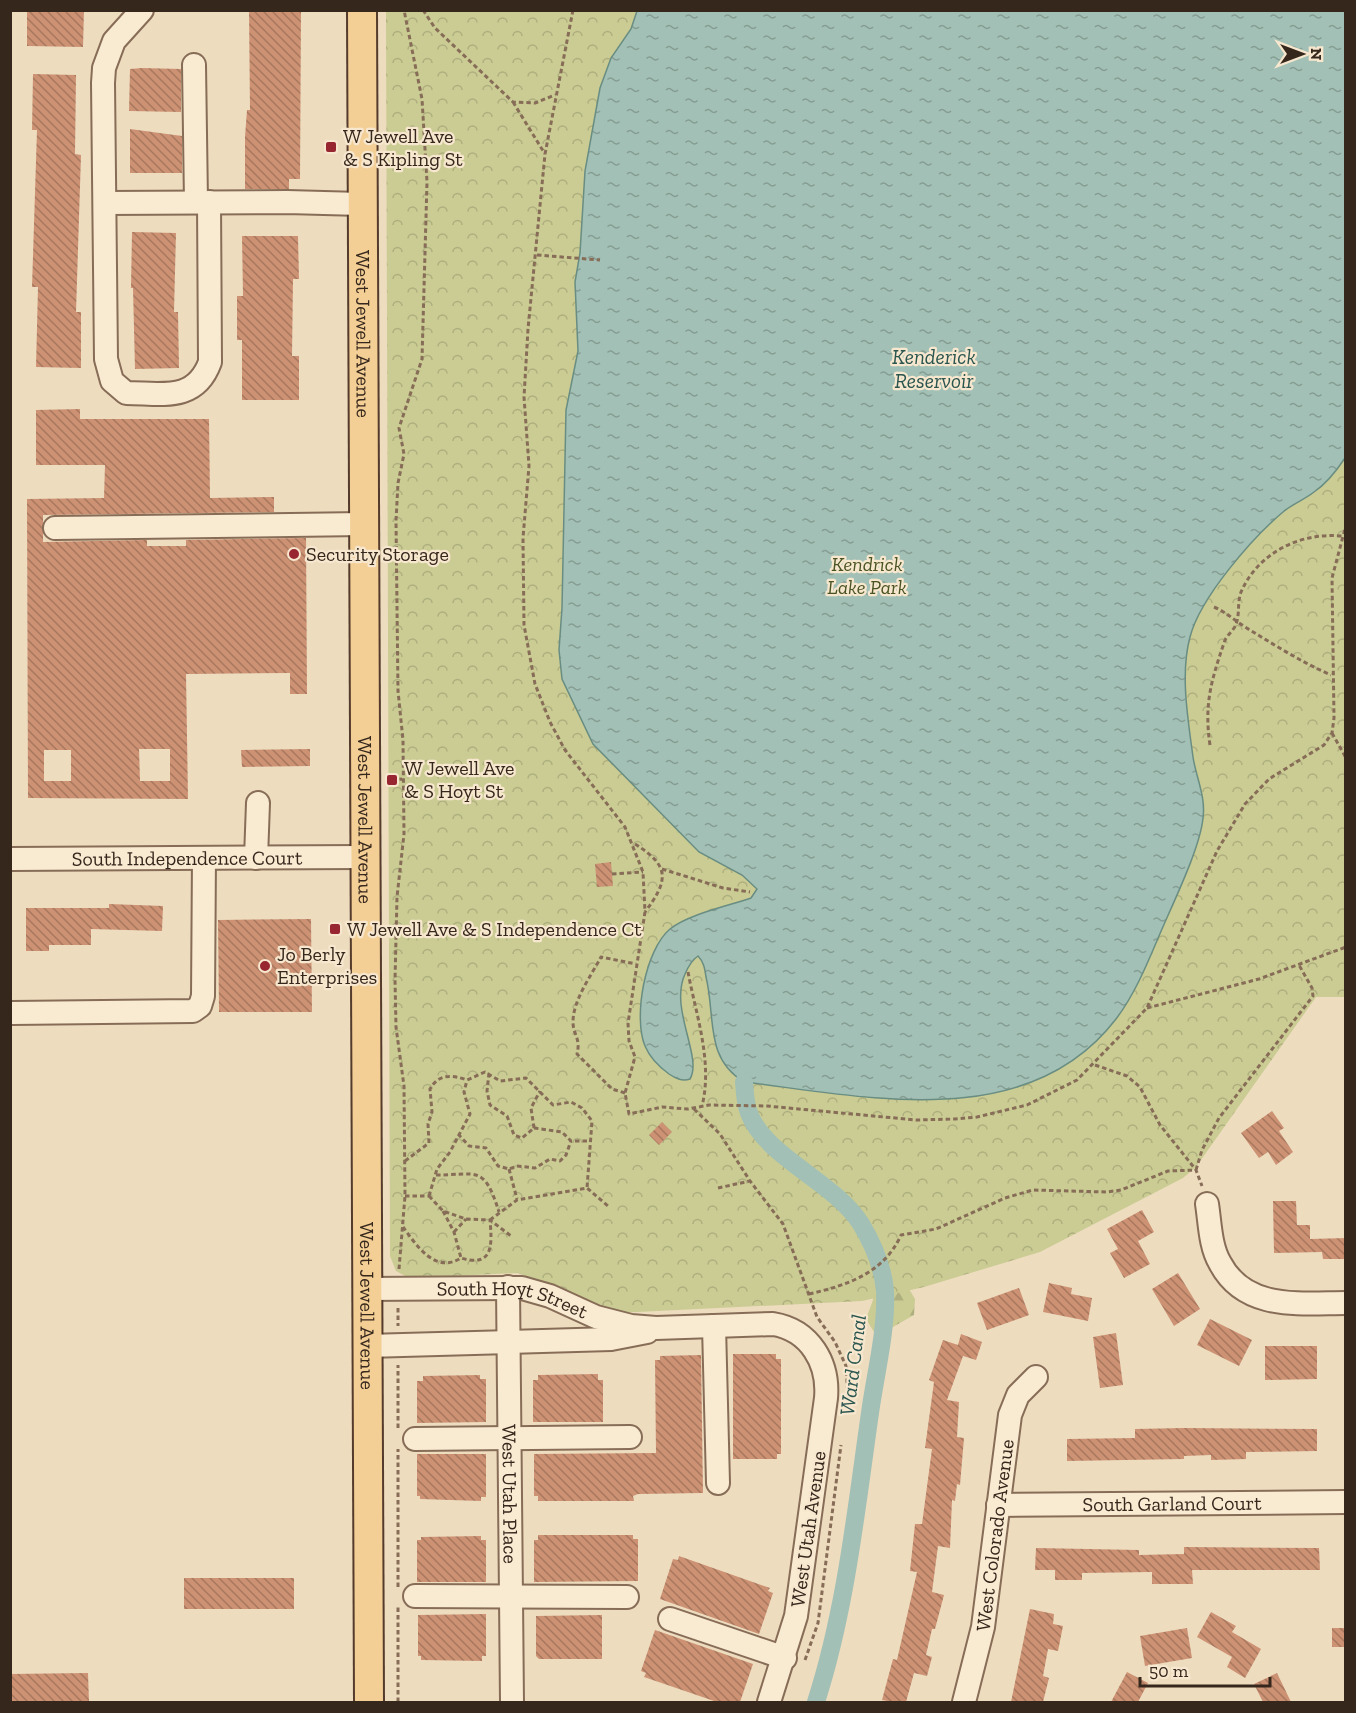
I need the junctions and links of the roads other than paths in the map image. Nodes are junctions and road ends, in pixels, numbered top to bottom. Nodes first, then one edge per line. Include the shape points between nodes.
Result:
1 (142, 10) edge
2 (362, 10) edge
3 (194, 65) dead end
4 (202, 202) junction
5 (105, 203) junction
6 (361, 204) junction
7 (363, 524) junction
8 (55, 528) dead end
9 (258, 803) dead end
10 (364, 857) junction
11 (204, 858) junction
12 (256, 858) junction
13 (10, 859) edge
14 (12, 1013) dead end
15 (1207, 1204) dead end
16 (508, 1287) junction
17 (366, 1289) junction
18 (1346, 1303) edge
19 (714, 1326) junction
20 (656, 1328) junction
21 (511, 1344) junction
22 (367, 1346) junction
23 (818, 1354) joint
24 (1036, 1377) dead end
25 (404, 1437) road end
26 (630, 1437) dead end
27 (511, 1438) junction
28 (718, 1483) dead end
29 (1346, 1502) edge
30 (998, 1505) junction
31 (415, 1596) dead end
32 (627, 1597) dead end
33 (511, 1598) junction
34 (670, 1619) dead end
35 (784, 1658) junction
36 (369, 1702) edge
37 (512, 1702) edge
38 (769, 1702) edge
39 (964, 1702) edge

1 - 5 street via 114,41 104,68
2 - 6 main road, West Jewell Avenue
3 - 4 street
4 - 5 street
4 - 5 street via 210,362 200,382 181,393 126,393 112,381 108,371
4 - 6 street
6 - 7 main road, West Jewell Avenue
7 - 8 street
7 - 10 main road, West Jewell Avenue
9 - 12 street
10 - 12 street, South Independence Court
10 - 17 main road, West Jewell Avenue
11 - 12 street, South Independence Court
11 - 13 street, South Independence Court
11 - 14 street via 200,1006 193,1011
15 - 18 street via 1220,1263 1250,1294 1287,1303
16 - 17 street, South Hoyt Street
16 - 20 street, South Hoyt Street via 541,1293 613,1322
16 - 21 street, West Utah Place
17 - 22 main road, West Jewell Avenue
19 - 20 street, South Hoyt Street
19 - 23 street, South Hoyt Street via 782,1325 799,1333
19 - 28 street
20 - 21 street, South Hoyt Street via 617,1339
21 - 22 street, South Hoyt Street
21 - 27 street, West Utah Place
22 - 36 main road, West Jewell Avenue
23 - 35 street, West Utah Avenue via 825,1371 826,1398 800,1597
24 - 30 street, West Colorado Avenue via 1018,1395 1010,1415
25 - 27 street
26 - 27 street
27 - 33 street, West Utah Place
29 - 30 street, South Garland Court
30 - 39 street, West Colorado Avenue via 979,1648
31 - 33 street
32 - 33 street
33 - 37 street, West Utah Place
34 - 35 street
35 - 38 street, West Utah Avenue

